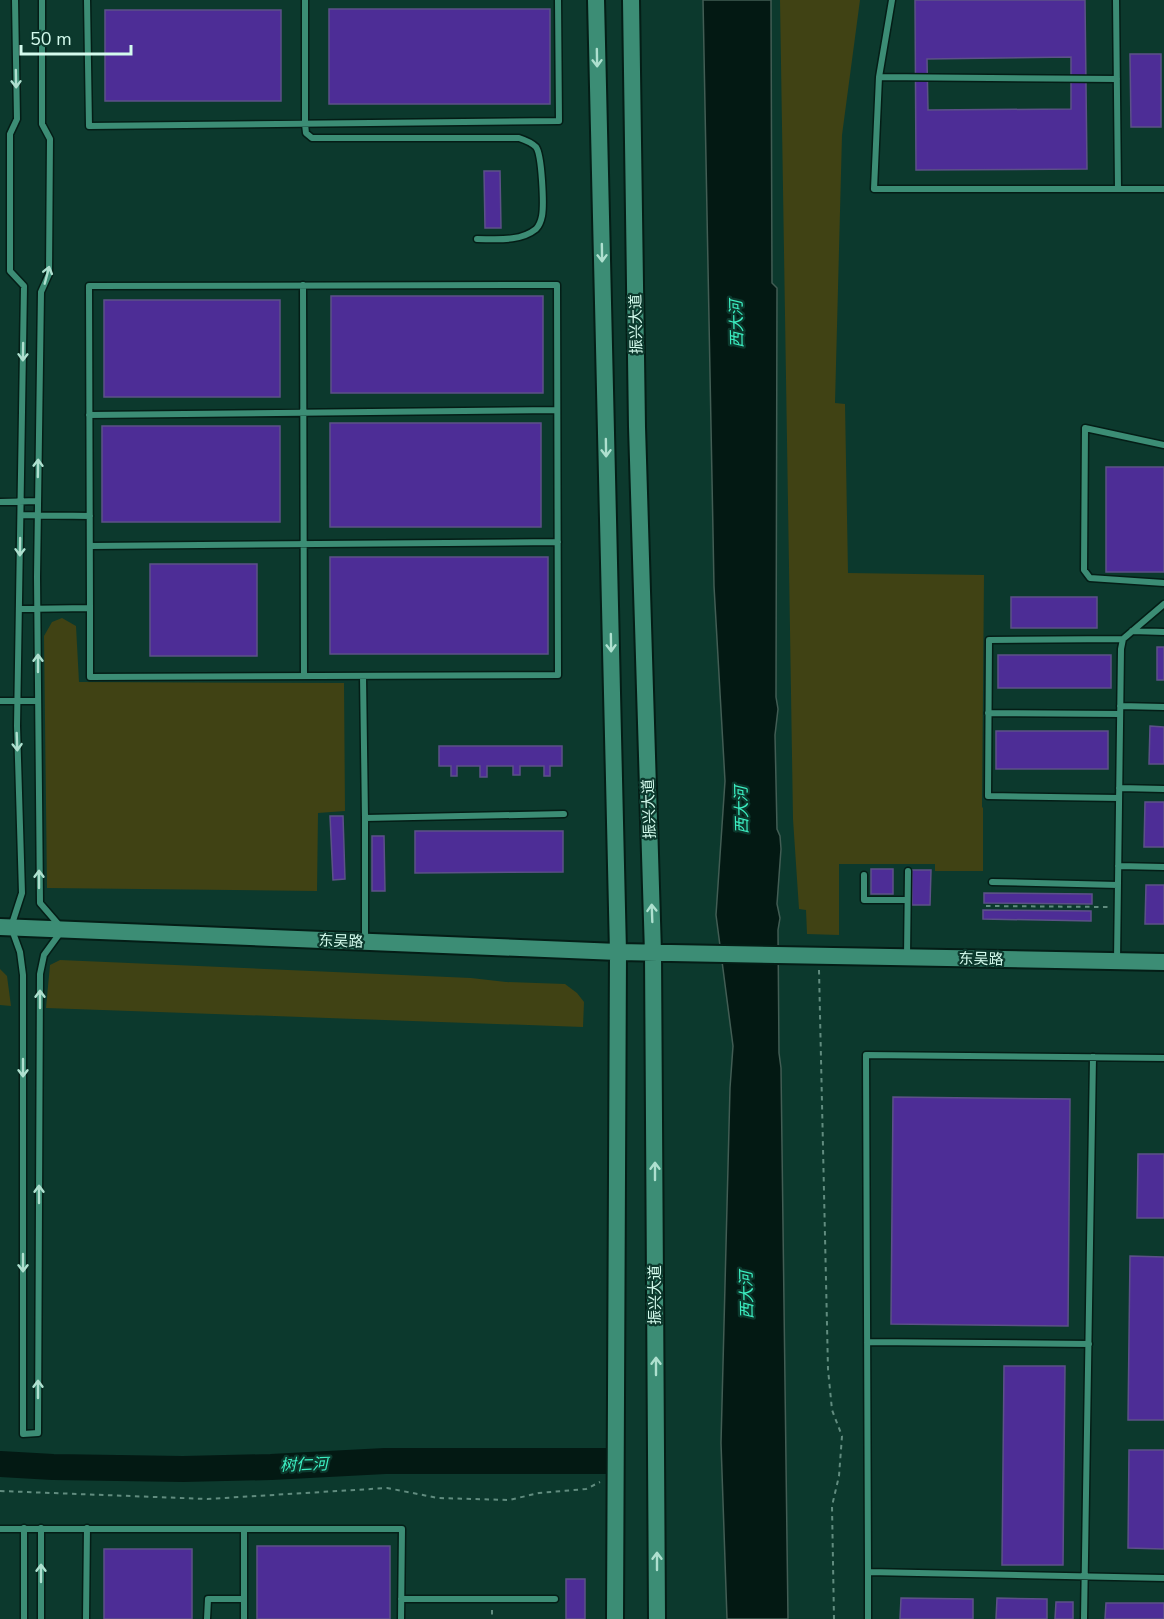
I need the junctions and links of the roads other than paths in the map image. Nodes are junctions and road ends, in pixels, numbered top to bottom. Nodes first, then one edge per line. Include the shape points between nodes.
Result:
1 (15, 0) edge
2 (42, 0) edge
3 (87, 0) edge
4 (305, 0) edge
5 (558, 0) edge
6 (596, 0) edge
7 (631, 0) edge
8 (892, 0) edge
9 (1116, 0) edge
10 (879, 76) junction
11 (1117, 79) junction
12 (305, 124) junction
13 (1118, 189) junction
14 (1164, 189) edge
15 (477, 239) dead end
16 (303, 285) junction
17 (557, 410) junction
18 (303, 413) junction
19 (90, 416) junction
20 (1164, 445) edge
21 (38, 501) junction
22 (0, 502) edge
23 (21, 502) junction
24 (21, 514) junction
25 (38, 515) junction
26 (90, 516) junction
27 (558, 542) junction
28 (304, 544) junction
29 (90, 546) junction
30 (1164, 582) edge
31 (1164, 604) edge
32 (90, 608) junction
33 (19, 609) junction
34 (38, 609) junction
35 (1132, 632) junction
36 (1164, 632) edge
37 (1123, 639) junction
38 (304, 676) junction
39 (363, 676) junction
40 (0, 701) edge
41 (17, 701) junction
42 (38, 701) junction
43 (1164, 707) edge
44 (1120, 710) junction
45 (988, 713) junction
46 (1119, 788) junction
47 (1164, 789) edge
48 (1119, 798) junction
49 (564, 814) dead end
50 (365, 818) junction
51 (1118, 866) junction
52 (1164, 867) edge
53 (908, 871) dead end
54 (864, 875) dead end
55 (992, 882) dead end
56 (1118, 885) junction
57 (907, 900) junction
58 (6, 927) edge
59 (62, 930) junction
60 (365, 942) junction
61 (618, 952) junction
62 (653, 953) junction
63 (907, 957) junction
64 (1116, 962) junction
65 (1164, 962) edge
66 (1093, 1057) junction
67 (1164, 1058) edge
68 (867, 1342) junction
69 (1089, 1344) junction
70 (24, 1528) junction
71 (41, 1528) junction
72 (87, 1528) junction
73 (0, 1529) edge
74 (244, 1529) junction
75 (868, 1572) junction
76 (1085, 1576) junction
77 (1164, 1578) edge
78 (244, 1599) junction
79 (401, 1599) junction
80 (555, 1599) dead end
81 (24, 1619) edge
82 (41, 1619) edge
83 (86, 1619) edge
84 (207, 1619) edge
85 (244, 1619) edge
86 (401, 1619) edge
87 (615, 1619) edge
88 (657, 1619) edge
89 (868, 1619) edge
90 (1084, 1619) edge

1 -> 23 lane via 17,119 10,134 10,272 24,286
21 -> 2 lane via 40,292 49,274 50,162 50,139 42,124
3 - 12 lane via 89,126
4 - 12 lane
5 - 12 lane via 559,122
6 -> 61 main road
62 -> 7 main road, 振兴大道 via 637,427
8 - 10 lane
9 - 11 lane
10 - 11 lane
10 - 13 lane via 874,189
11 - 13 lane
12 - 15 lane via 306,133 312,138 519,138 529,142 537,148 541,166 542,217 538,227 512,238
13 - 14 lane
16 - 17 lane via 557,285
16 - 18 lane
16 - 19 lane via 89,286
17 - 18 lane
17 - 27 lane
18 - 19 lane
18 - 28 lane
19 - 26 lane
20 - 30 lane via 1085,428 1084,570 1090,578
21 - 23 lane
21 - 25 lane
22 - 23 lane
23 - 24 lane
24 - 25 lane
24 -> 33 lane
25 - 26 lane
25 - 34 lane
26 - 29 lane
27 - 28 lane
27 - 39 lane via 558,675
28 - 29 lane
28 - 38 lane
29 - 32 lane
31 - 35 lane
32 - 34 lane
32 - 38 lane via 90,677
33 - 34 lane
33 - 41 lane
42 -> 34 lane
35 - 36 lane
35 - 37 lane
37 - 44 lane
37 - 45 lane via 989,640
38 - 39 lane
39 - 50 lane
40 - 41 lane
41 - 42 lane
41 -> 58 lane via 22,893
59 -> 42 lane via 39,903
43 - 44 lane
44 - 45 lane
44 - 46 lane
45 - 48 lane via 988,796
46 - 47 lane
46 - 48 lane
48 - 51 lane
49 - 50 lane
50 - 60 lane
51 - 52 lane
51 - 56 lane
53 - 57 lane
54 - 57 lane via 864,900
55 - 56 lane
56 - 64 lane
57 - 63 lane
58 - 59 main road, 东吴路
58 -> 59 lane via 20,952 23,975 23,1434 38,1432 40,974 44,955
59 - 60 main road, 东吴路
60 - 61 main road, 东吴路
61 - 62 main road, 东吴路
61 - 87 main road
62 - 63 main road, 东吴路
88 -> 62 main road, 振兴大道
63 - 64 main road, 东吴路
64 - 65 main road, 东吴路
66 - 67 lane
66 - 68 lane via 866,1055
66 - 69 lane
68 - 69 lane
68 - 75 lane
69 - 76 lane
70 - 71 lane
70 - 73 lane
70 - 81 lane
71 - 72 lane
82 -> 71 lane
72 - 74 lane
72 - 83 lane
74 - 78 lane
74 - 79 lane via 402,1529
75 - 76 lane
75 - 89 lane
76 - 77 lane
76 - 90 lane
78 - 84 lane via 208,1599
78 - 85 lane
79 - 80 lane
79 - 86 lane

